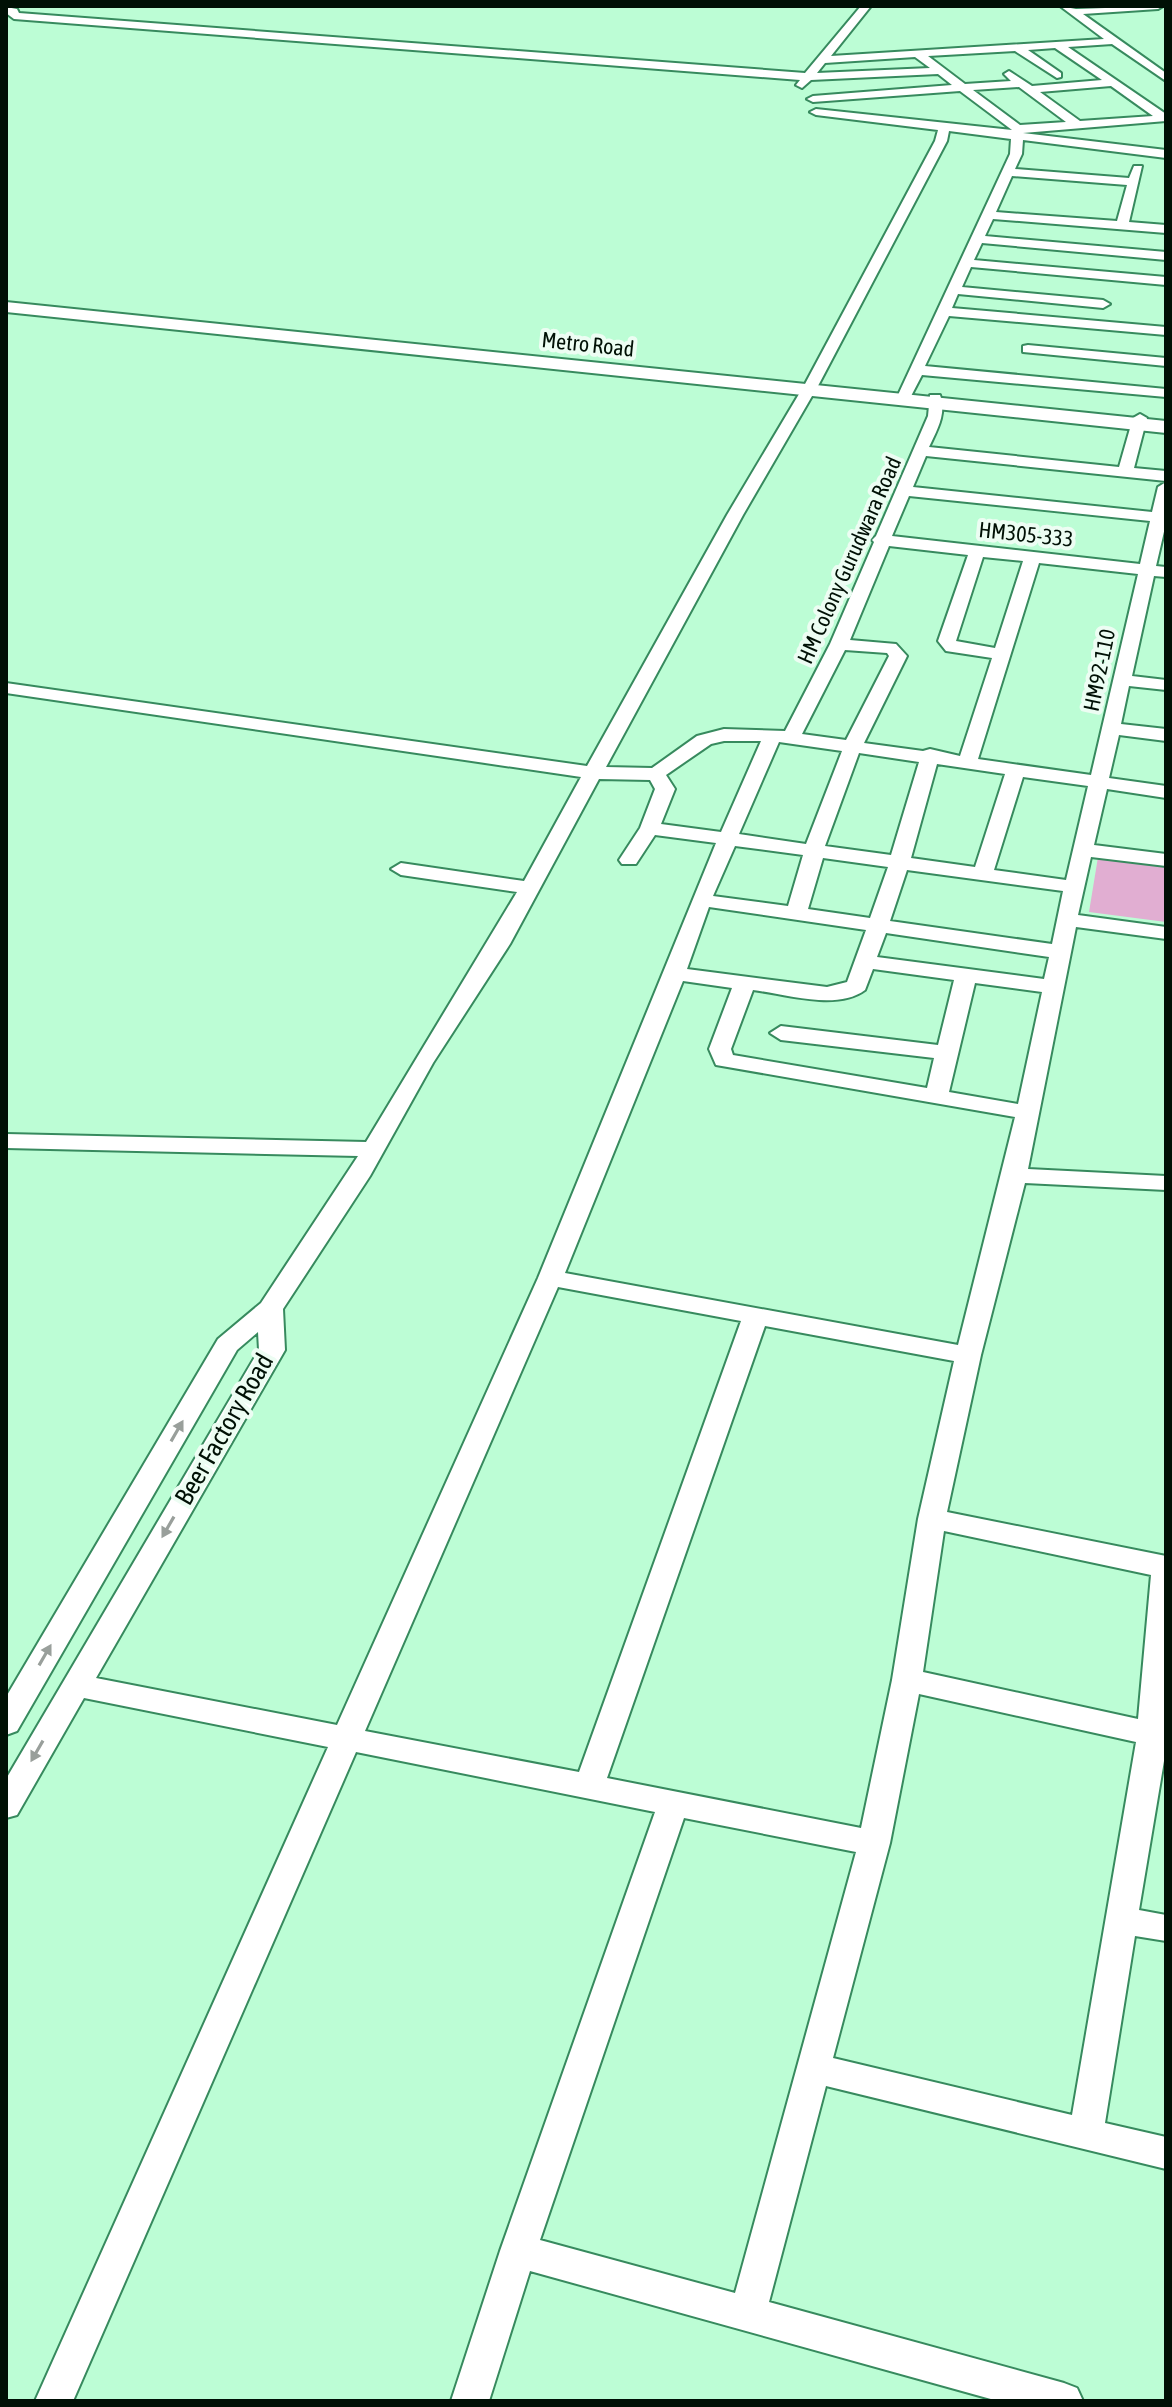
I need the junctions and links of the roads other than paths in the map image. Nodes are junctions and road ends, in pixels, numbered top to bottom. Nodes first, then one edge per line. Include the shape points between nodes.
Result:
1 (71, 6) edge
2 (866, 6) edge
3 (1158, 6) edge
4 (1069, 9) edge
5 (6, 10) edge
6 (53, 18) junction
7 (1109, 26) dead end
8 (1095, 27) junction
9 (1115, 41) junction
10 (1058, 45) junction
11 (1018, 48) junction
12 (976, 50) junction
13 (918, 54) junction
14 (823, 60) junction
15 (989, 60) dead end
16 (1002, 69) dead end
17 (940, 71) junction
18 (1097, 72) junction
19 (1164, 74) edge
20 (1057, 75) junction
21 (808, 77) junction
22 (1113, 83) junction
23 (1022, 84) junction
24 (1074, 86) junction
25 (962, 88) junction
26 (795, 92) dead end
27 (902, 92) junction
28 (1086, 95) dead end
29 (813, 99) dead end
30 (913, 101) dead end
31 (923, 110) dead end
32 (816, 112) dead end
33 (1110, 113) dead end
34 (1165, 118) edge
35 (1122, 122) junction
36 (1078, 125) junction
37 (944, 128) junction
38 (1018, 133) junction
39 (1123, 135) dead end
40 (1052, 140) junction
41 (1016, 154) junction
42 (1166, 154) edge
43 (1031, 155) dead end
44 (1141, 157) junction
45 (1108, 161) dead end
46 (1008, 172) junction
47 (1134, 182) junction
48 (989, 215) junction
49 (1122, 225) junction
50 (1166, 229) edge
51 (977, 239) junction
52 (1166, 256) edge
53 (966, 263) junction
54 (1111, 276) junction
55 (1166, 281) edge
56 (954, 290) junction
57 (6, 304) edge
58 (1103, 304) junction
59 (944, 311) junction
60 (1037, 319) junction
61 (1097, 324) junction
62 (1166, 331) edge
63 (1166, 362) edge
64 (1022, 364) junction
65 (917, 370) junction
66 (810, 388) junction
67 (1166, 393) edge
68 (905, 395) junction
69 (934, 401) junction
70 (1166, 420) edge
71 (1139, 421) junction
72 (1166, 427) edge
73 (921, 451) junction
74 (1125, 472) junction
75 (1166, 476) edge
76 (1166, 487) edge
77 (902, 491) junction
78 (1162, 518) edge
79 (880, 540) junction
80 (977, 551) junction
81 (1033, 557) junction
82 (1147, 569) junction
83 (1166, 572) edge
84 (839, 644) junction
85 (1003, 654) junction
86 (1120, 680) junction
87 (1166, 685) edge
88 (6, 688) edge
89 (1111, 728) junction
90 (1166, 735) edge
91 (782, 736) junction
92 (853, 745) junction
93 (930, 755) junction
94 (968, 761) junction
95 (1016, 768) junction
96 (593, 773) junction
97 (656, 774) junction
98 (1099, 782) junction
99 (1166, 792) edge
100 (650, 828) junction
101 (730, 838) junction
102 (1084, 850) junction
103 (813, 852) junction
104 (629, 860) dead end
105 (1166, 860) edge
106 (899, 864) junction
107 (401, 869) dead end
108 (983, 874) junction
109 (1075, 887) junction
110 (531, 888) junction
111 (701, 900) junction
112 (797, 911) junction
113 (1067, 920) junction
114 (878, 926) junction
115 (1166, 933) edge
116 (1060, 952) junction
117 (866, 962) junction
118 (675, 974) junction
119 (966, 975) junction
120 (745, 983) junction
121 (1053, 987) junction
122 (781, 1033) dead end
123 (947, 1053) junction
124 (936, 1097) junction
125 (1026, 1112) junction
126 (6, 1141) edge
127 (373, 1149) junction
128 (1015, 1175) junction
129 (1166, 1183) edge
130 (550, 1278) junction
131 (270, 1309) junction
132 (756, 1315) junction
133 (968, 1355) junction
134 (932, 1519) junction
135 (1166, 1568) edge
136 (907, 1680) junction
137 (76, 1685) junction
138 (6, 1723) edge
139 (1159, 1736) edge
140 (346, 1739) junction
141 (589, 1786) junction
142 (6, 1806) edge
143 (673, 1806) junction
144 (874, 1843) junction
145 (1121, 1920) junction
146 (1166, 1928) edge
147 (813, 2068) junction
148 (1086, 2133) junction
149 (1166, 2153) edge
150 (518, 2251) junction
151 (747, 2315) junction
152 (54, 2401) edge
153 (470, 2401) edge
154 (1064, 2401) edge

1 - 6 street
2 - 14 street
3 - 4 street
4 - 8 street
5 - 6 street via 14,16
6 - 21 street
7 - 8 street
8 - 9 street
9 - 10 street
9 - 19 street
10 - 11 street
10 - 18 street
11 - 12 street
11 - 20 street
12 - 13 street
12 - 15 street
13 - 14 street
13 - 17 street
14 - 21 street
16 - 23 street
17 - 21 street
17 - 25 street
18 - 20 street
18 - 22 street
20 - 23 street
21 - 26 street
22 - 24 street
22 - 34 street
23 - 24 street
23 - 25 street
23 - 36 street
24 - 28 street
25 - 27 street
25 - 38 street
27 - 29 street
27 - 30 street
31 - 37 street
32 - 37 street
33 - 35 street
34 - 35 street
35 - 36 street
36 - 38 street
37 - 38 street
37 - 66 street
38 - 40 street
38 - 41 street
39 - 40 street
40 - 44 street
41 - 43 street
41 - 46 street
42 - 44 street
44 - 45 street
44 - 47 street
46 - 47 street
46 - 48 street
47 - 49 street
48 - 49 street
48 - 51 street
49 - 50 street
51 - 52 street
51 - 53 street
53 - 54 street
53 - 56 street
54 - 55 street
54 - 58 street
56 - 58 street
56 - 59 street
57 - 66 street, Metro Road
58 - 61 street
59 - 60 street
59 - 65 street
60 - 61 street
60 - 64 street
61 - 62 street
63 - 64 street
64 - 65 street
64 - 67 street
65 - 68 street
66 - 68 street, Metro Road
66 - 69 street, Metro Road
66 - 96 street
68 - 69 street, Metro Road
69 - 71 street, Metro Road
69 - 73 street, HM Colony Gurudwara Road via 935,416
70 - 71 street, Metro Road
71 - 72 street, Metro Road
71 - 74 street
73 - 74 street
73 - 77 street, HM Colony Gurudwara Road
74 - 75 street
76 - 78 street, HM92-110
77 - 78 street
77 - 79 street, HM Colony Gurudwara Road
78 - 82 street, HM92-110
79 - 80 street, HM305-333
79 - 84 street, HM Colony Gurudwara Road
80 - 81 street, HM305-333
80 - 85 street via 948,645
81 - 82 street, HM305-333
81 - 85 street
82 - 83 street, HM305-333
82 - 86 street, HM92-110
84 - 91 street, HM Colony Gurudwara Road
84 - 92 street via 897,652
85 - 94 street
86 - 87 street
86 - 89 street, HM92-110
88 - 96 street
89 - 90 street
89 - 98 street, HM92-110
91 - 92 street
91 - 97 street via 704,740
91 - 101 street, HM Colony Gurudwara Road
92 - 93 street
92 - 103 street
93 - 94 street
93 - 106 street
94 - 95 street
95 - 98 street
95 - 108 street
96 - 97 street
96 - 110 street
97 - 100 street via 665,789
98 - 99 street
98 - 102 street, HM92-110
100 - 101 street
100 - 104 street
101 - 103 street
101 - 111 street, HM Colony Gurudwara Road
102 - 105 street
102 - 109 street, HM92-110
103 - 106 street
103 - 112 street
106 - 108 street
106 - 114 street
107 - 110 street
108 - 109 street
109 - 113 street, HM92-110
110 - 127 street
111 - 112 street
111 - 118 street, HM Colony Gurudwara Road
112 - 114 street
113 - 115 street
113 - 116 street, HM92-110
114 - 116 street
114 - 117 street
116 - 121 street, HM92-110
117 - 119 street
117 - 120 street via 857,985 840,993
118 - 120 street
118 - 130 street, HM Colony Gurudwara Road
119 - 121 street
119 - 123 street
120 - 124 street via 720,1049 724,1060
121 - 125 street, HM92-110
122 - 123 street
123 - 124 street
124 - 125 street
125 - 128 street, HM92-110
126 - 127 street
127 - 131 street
128 - 129 street
128 - 133 street, HM92-110
130 - 132 street
130 - 140 street, HM Colony Gurudwara Road
131 -> 137 street, Beer Factory Road via 272,1350
138 -> 131 street, Beer Factory Road via 227,1345
132 - 133 street
132 - 141 street
133 - 134 street, HM92-110
134 - 135 street
134 - 136 street, HM92-110
135 - 139 street
136 - 139 street
136 - 144 street, HM92-110
137 - 140 street
137 -> 142 street, Beer Factory Road
139 - 145 street
140 - 141 street
140 - 152 street, HM Colony Gurudwara Road
141 - 143 street
143 - 144 street
143 - 150 street
144 - 147 street, HM92-110
145 - 146 street
145 - 148 street
147 - 148 street
147 - 151 street, HM92-110
148 - 149 street
150 - 151 street
150 - 153 street
151 - 154 street

